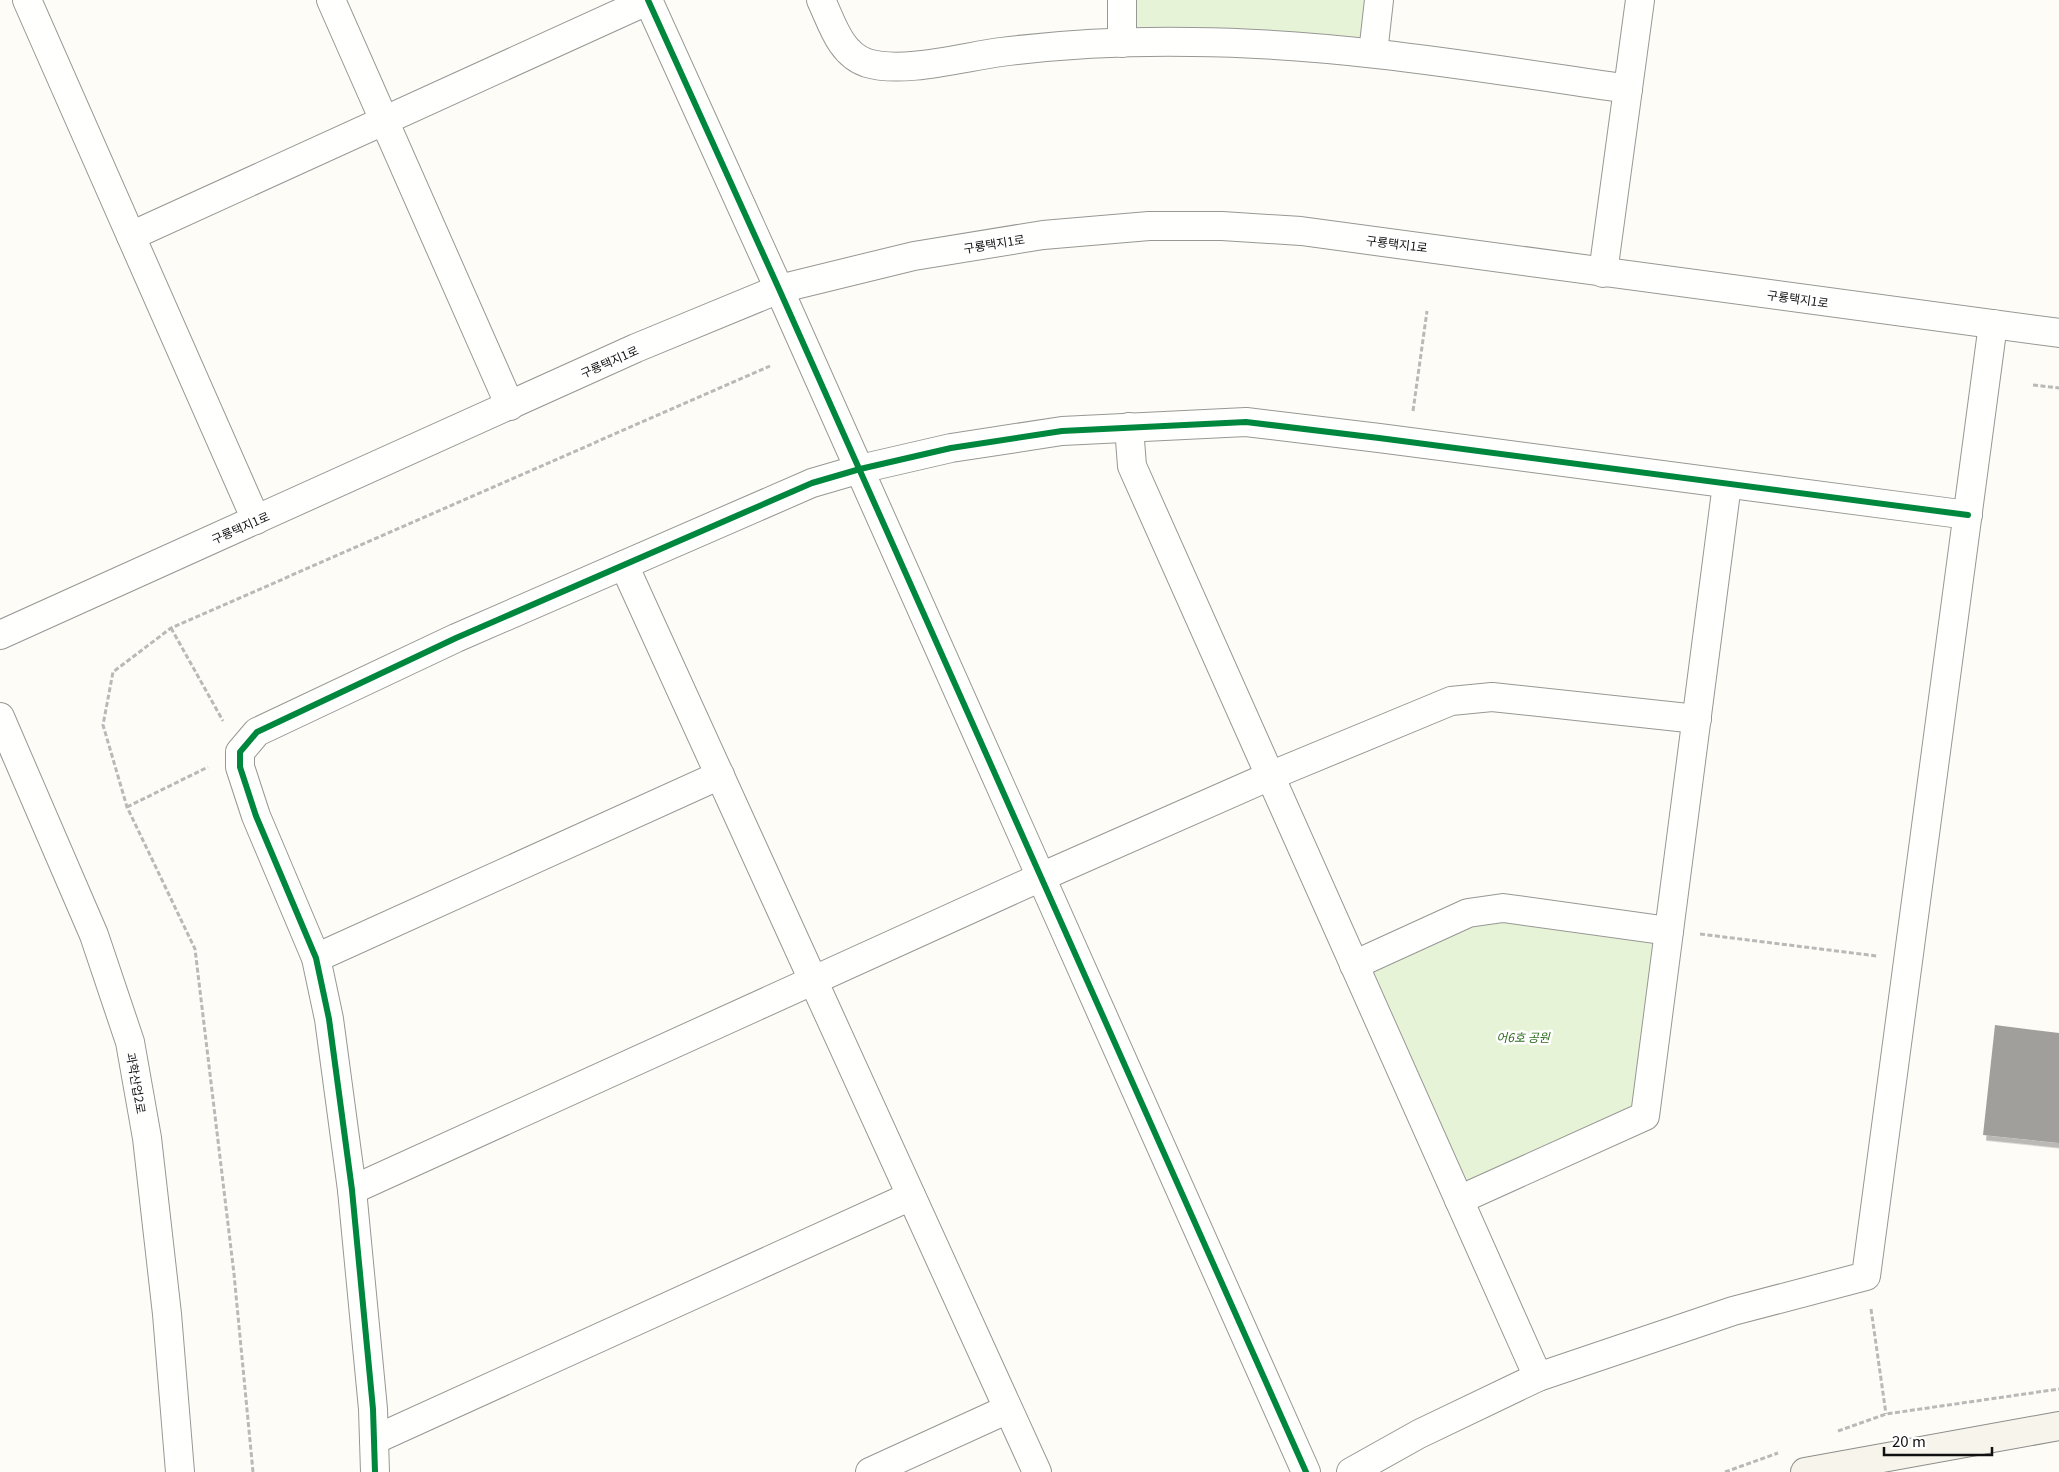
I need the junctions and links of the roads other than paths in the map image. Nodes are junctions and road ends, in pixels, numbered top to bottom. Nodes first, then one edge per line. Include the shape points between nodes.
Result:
1 (27, 0) edge
2 (331, 0) edge
3 (649, 0) edge
4 (821, 0) edge
5 (1122, 0) edge
6 (1379, 0) edge
7 (1640, 0) edge
8 (1122, 43) junction
9 (1373, 53) junction
10 (1628, 89) junction
11 (384, 121) junction
12 (131, 236) junction
13 (1603, 273) junction
14 (779, 289) junction
15 (1993, 324) junction
16 (2059, 333) edge
17 (510, 406) junction
18 (1129, 427) junction
19 (860, 469) junction
20 (1727, 484) junction
21 (1968, 515) junction
22 (256, 520) junction
23 (624, 565) junction
24 (0, 635) edge
25 (0, 717) edge
26 (1697, 719) junction
27 (720, 775) junction
28 (1270, 776) junction
29 (1041, 877) junction
30 (1669, 931) junction
31 (316, 958) junction
32 (1354, 965) junction
33 (813, 980) junction
34 (352, 1190) junction
35 (911, 1196) junction
36 (1459, 1200) junction
37 (1538, 1377) junction
38 (1008, 1409) junction
39 (2059, 1426) edge
40 (374, 1440) junction
41 (180, 1472) edge
42 (375, 1472) edge
43 (870, 1472) edge
44 (1037, 1472) edge
45 (1306, 1472) edge
46 (1351, 1472) edge
47 (1805, 1472) edge

1 - 12 street
2 - 11 street
3 - 11 street
3 - 14 street
4 - 8 street via 843,48 865,62 894,68 1002,52
5 - 8 street
6 - 9 street
7 - 10 street
8 - 9 street via 1283,44
9 - 10 street
10 - 13 street
11 - 12 street
11 - 17 street
12 - 22 street
13 - 14 street, 구룡택지1로 via 1301,231 1149,226 1043,235 914,256
13 - 15 street, 구룡택지1로
14 - 17 street, 구룡택지1로 via 636,348
14 - 19 street
15 - 16 street, 구룡택지1로
15 - 21 street
17 - 22 street, 구룡택지1로
18 - 19 street via 1062,431 960,446
18 - 20 street via 1246,422
18 - 28 street via 1132,466
19 - 23 street via 812,483
19 - 29 street
20 - 21 street
20 - 26 street
21 - 37 street via 1866,1276 1733,1311
22 - 24 street, 구룡택지1로
23 - 27 street
23 - 31 street via 456,638 257,732 240,752 240,767 256,816
25 - 41 street, 과학산업2로 via 94,934 130,1042 147,1138 167,1314
26 - 28 street via 1492,697 1452,701
26 - 30 street
27 - 31 street
27 - 33 street
28 - 29 street
28 - 32 street
29 - 33 street
29 - 45 street
30 - 32 street via 1503,908 1468,913
30 - 36 street via 1646,1116
31 - 34 street via 329,1019
32 - 36 street
33 - 34 street
33 - 35 street
34 - 40 street
35 - 38 street
35 - 40 street
36 - 37 street
37 - 46 street via 1419,1434
38 - 43 street
38 - 44 street
39 - 47 main road
40 - 42 street

